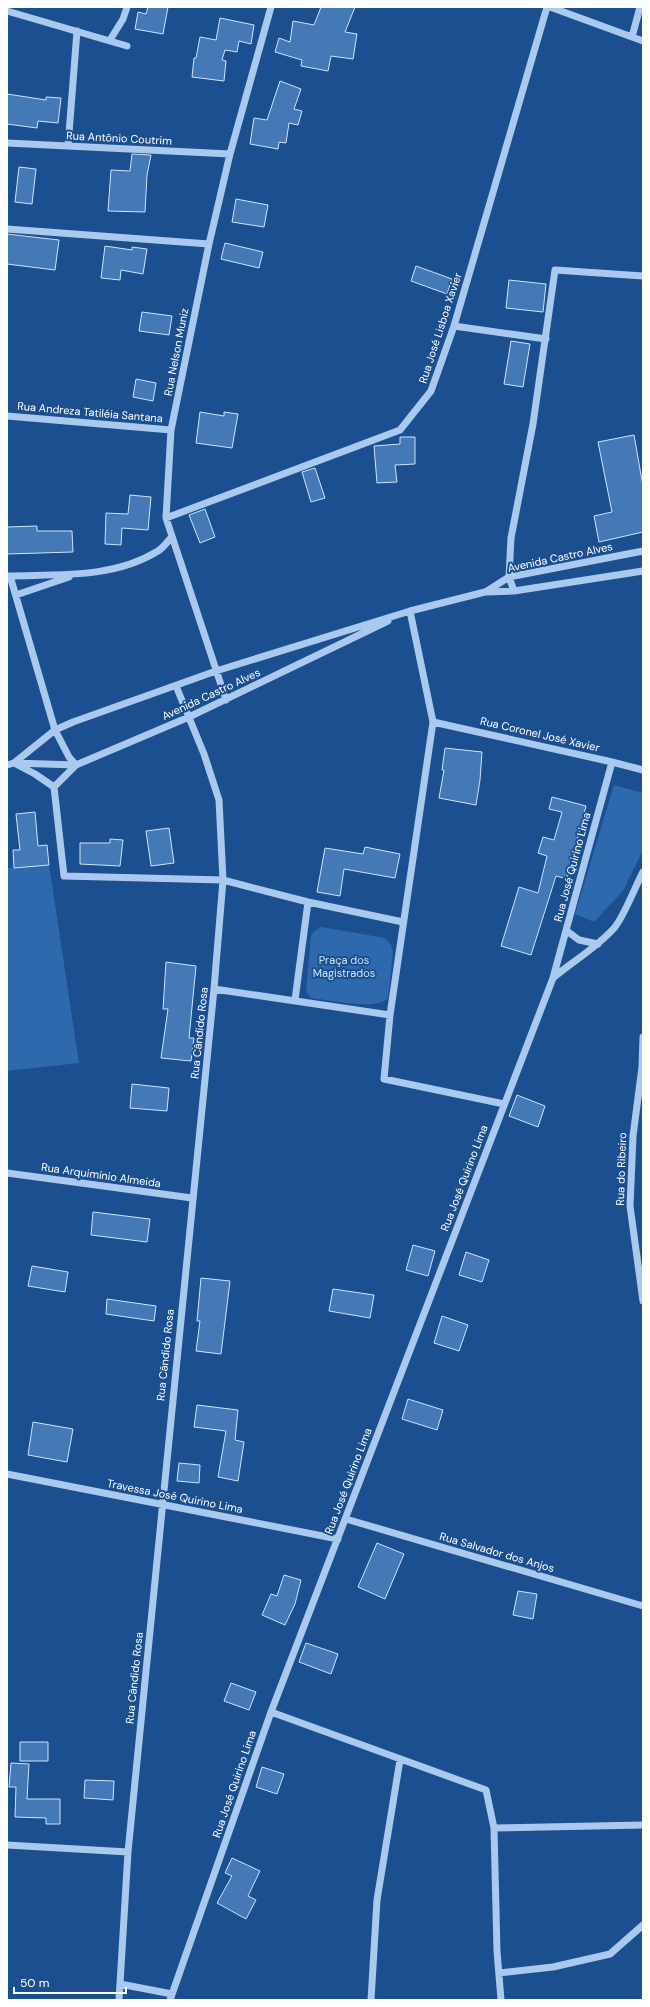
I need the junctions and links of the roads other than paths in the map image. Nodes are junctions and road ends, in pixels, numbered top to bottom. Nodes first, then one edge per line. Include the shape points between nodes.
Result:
1 (127, 7) edge
2 (271, 7) edge
3 (547, 7) edge
4 (550, 7) edge
5 (640, 7) edge
6 (7, 11) edge
7 (77, 31) junction
8 (632, 37) junction
9 (110, 40) junction
10 (643, 41) edge
11 (127, 46) dead end
12 (7, 143) edge
13 (68, 146) junction
14 (230, 154) junction
15 (7, 229) edge
16 (209, 244) junction
17 (643, 276) edge
18 (454, 326) junction
19 (546, 340) junction
20 (7, 416) edge
21 (171, 430) junction
22 (166, 518) junction
23 (171, 538) junction
24 (643, 551) edge
25 (643, 571) edge
26 (77, 575) junction
27 (9, 576) edge
28 (509, 577) junction
29 (514, 591) junction
30 (485, 592) junction
31 (16, 595) junction
32 (410, 611) junction
33 (216, 671) junction
34 (176, 686) junction
35 (226, 700) junction
36 (189, 717) junction
37 (433, 722) junction
38 (55, 730) junction
39 (612, 762) junction
40 (10, 764) edge
41 (76, 765) junction
42 (643, 770) edge
43 (54, 787) junction
44 (643, 872) edge
45 (223, 880) junction
46 (308, 902) junction
47 (403, 922) junction
48 (566, 931) junction
49 (598, 944) junction
50 (553, 978) junction
51 (214, 990) junction
52 (295, 1000) junction
53 (390, 1016) junction
54 (643, 1037) edge
55 (504, 1104) junction
56 (7, 1173) edge
57 (192, 1198) junction
58 (643, 1301) edge
59 (7, 1474) edge
60 (162, 1504) junction
61 (346, 1519) junction
62 (338, 1539) junction
63 (643, 1606) edge
64 (271, 1712) junction
65 (400, 1760) junction
66 (643, 1825) edge
67 (494, 1828) junction
68 (7, 1845) edge
69 (128, 1852) junction
70 (643, 1925) edge
71 (499, 1973) junction
72 (120, 1984) junction
73 (171, 1997) edge
74 (119, 2000) edge
75 (371, 2000) edge
76 (501, 2000) edge

1 - 9 street
2 - 14 street, Rua Nelson Muniz
3 - 18 street, Rua José Lisboa Xavier
4 - 8 street
5 - 8 street
6 - 7 street
7 - 9 street
7 - 13 street
8 - 10 street
9 - 11 street
12 - 13 street, Rua Antônio Coutrim
13 - 14 street, Rua Antônio Coutrim
14 - 16 street, Rua Nelson Muniz
15 - 16 street
16 - 21 street, Rua Nelson Muniz
17 - 19 street via 556,270
18 - 19 street
18 - 22 street, Rua José Lisboa Xavier via 431,391 400,430
19 - 28 street via 511,538
20 - 21 street, Rua Andreza Tatiléia Santana
21 - 22 street, Rua Nelson Muniz
22 - 23 street, Rua Nelson Muniz
23 - 26 street via 158,551 124,566
23 - 33 street, Rua Nelson Muniz
24 - 28 street, Avenida Castro Alves
25 - 29 street, Avenida Castro Alves
26 - 27 street
26 - 31 street
27 - 31 street
28 - 29 street
28 - 30 street, Avenida Castro Alves
29 - 30 street, Avenida Castro Alves
30 - 32 street, Avenida Castro Alves
31 - 38 street
32 - 33 street, Avenida Castro Alves
32 - 35 street, Avenida Castro Alves
32 - 37 street
33 - 34 street, Avenida Castro Alves
33 - 35 street, Rua Nelson Muniz
34 - 36 street, Rua Cândido Rosa
34 - 38 street, Avenida Castro Alves
35 - 36 street, Avenida Castro Alves
36 - 41 street, Avenida Castro Alves
36 - 45 street, Rua Cândido Rosa via 219,800
37 - 39 street, Rua Coronel José Xavier
37 - 47 street
38 - 40 street, Avenida Castro Alves
38 - 41 street
39 - 42 street, Rua Coronel José Xavier
39 - 48 street, Rua José Quirino Lima
40 - 41 street, Avenida Castro Alves
40 - 43 street via 35,774
41 - 43 street
43 - 45 street via 64,876
44 - 49 street via 616,926
45 - 46 street
45 - 51 street, Rua Cândido Rosa
46 - 47 street
46 - 52 street
47 - 53 street
48 - 49 street via 579,940
48 - 50 street, Rua José Quirino Lima
49 - 50 street
50 - 55 street, Rua José Quirino Lima
51 - 52 street
51 - 57 street, Rua Cândido Rosa
52 - 53 street
53 - 55 street via 384,1079
54 - 58 street, Rua do Ribeiro via 642,1067 633,1136 630,1206
55 - 61 street, Rua José Quirino Lima
56 - 57 street, Rua Arquimínio Almeida
57 - 60 street, Rua Cândido Rosa
59 - 60 street, Travessa José Quirino Lima
60 - 62 street, Travessa José Quirino Lima
60 - 69 street, Rua Cândido Rosa
61 - 62 street, Rua José Quirino Lima
61 - 63 street, Rua Salvador dos Anjos
62 - 64 street, Rua José Quirino Lima
64 - 65 street
64 - 73 street, Rua José Quirino Lima
65 - 67 street via 486,1790
65 - 75 street via 377,1900
66 - 67 street
67 - 71 street
68 - 69 street
69 - 72 street, Rua Cândido Rosa
70 - 71 street via 610,1954 553,1967
71 - 76 street
72 - 73 street
72 - 74 street, Rua Cândido Rosa

